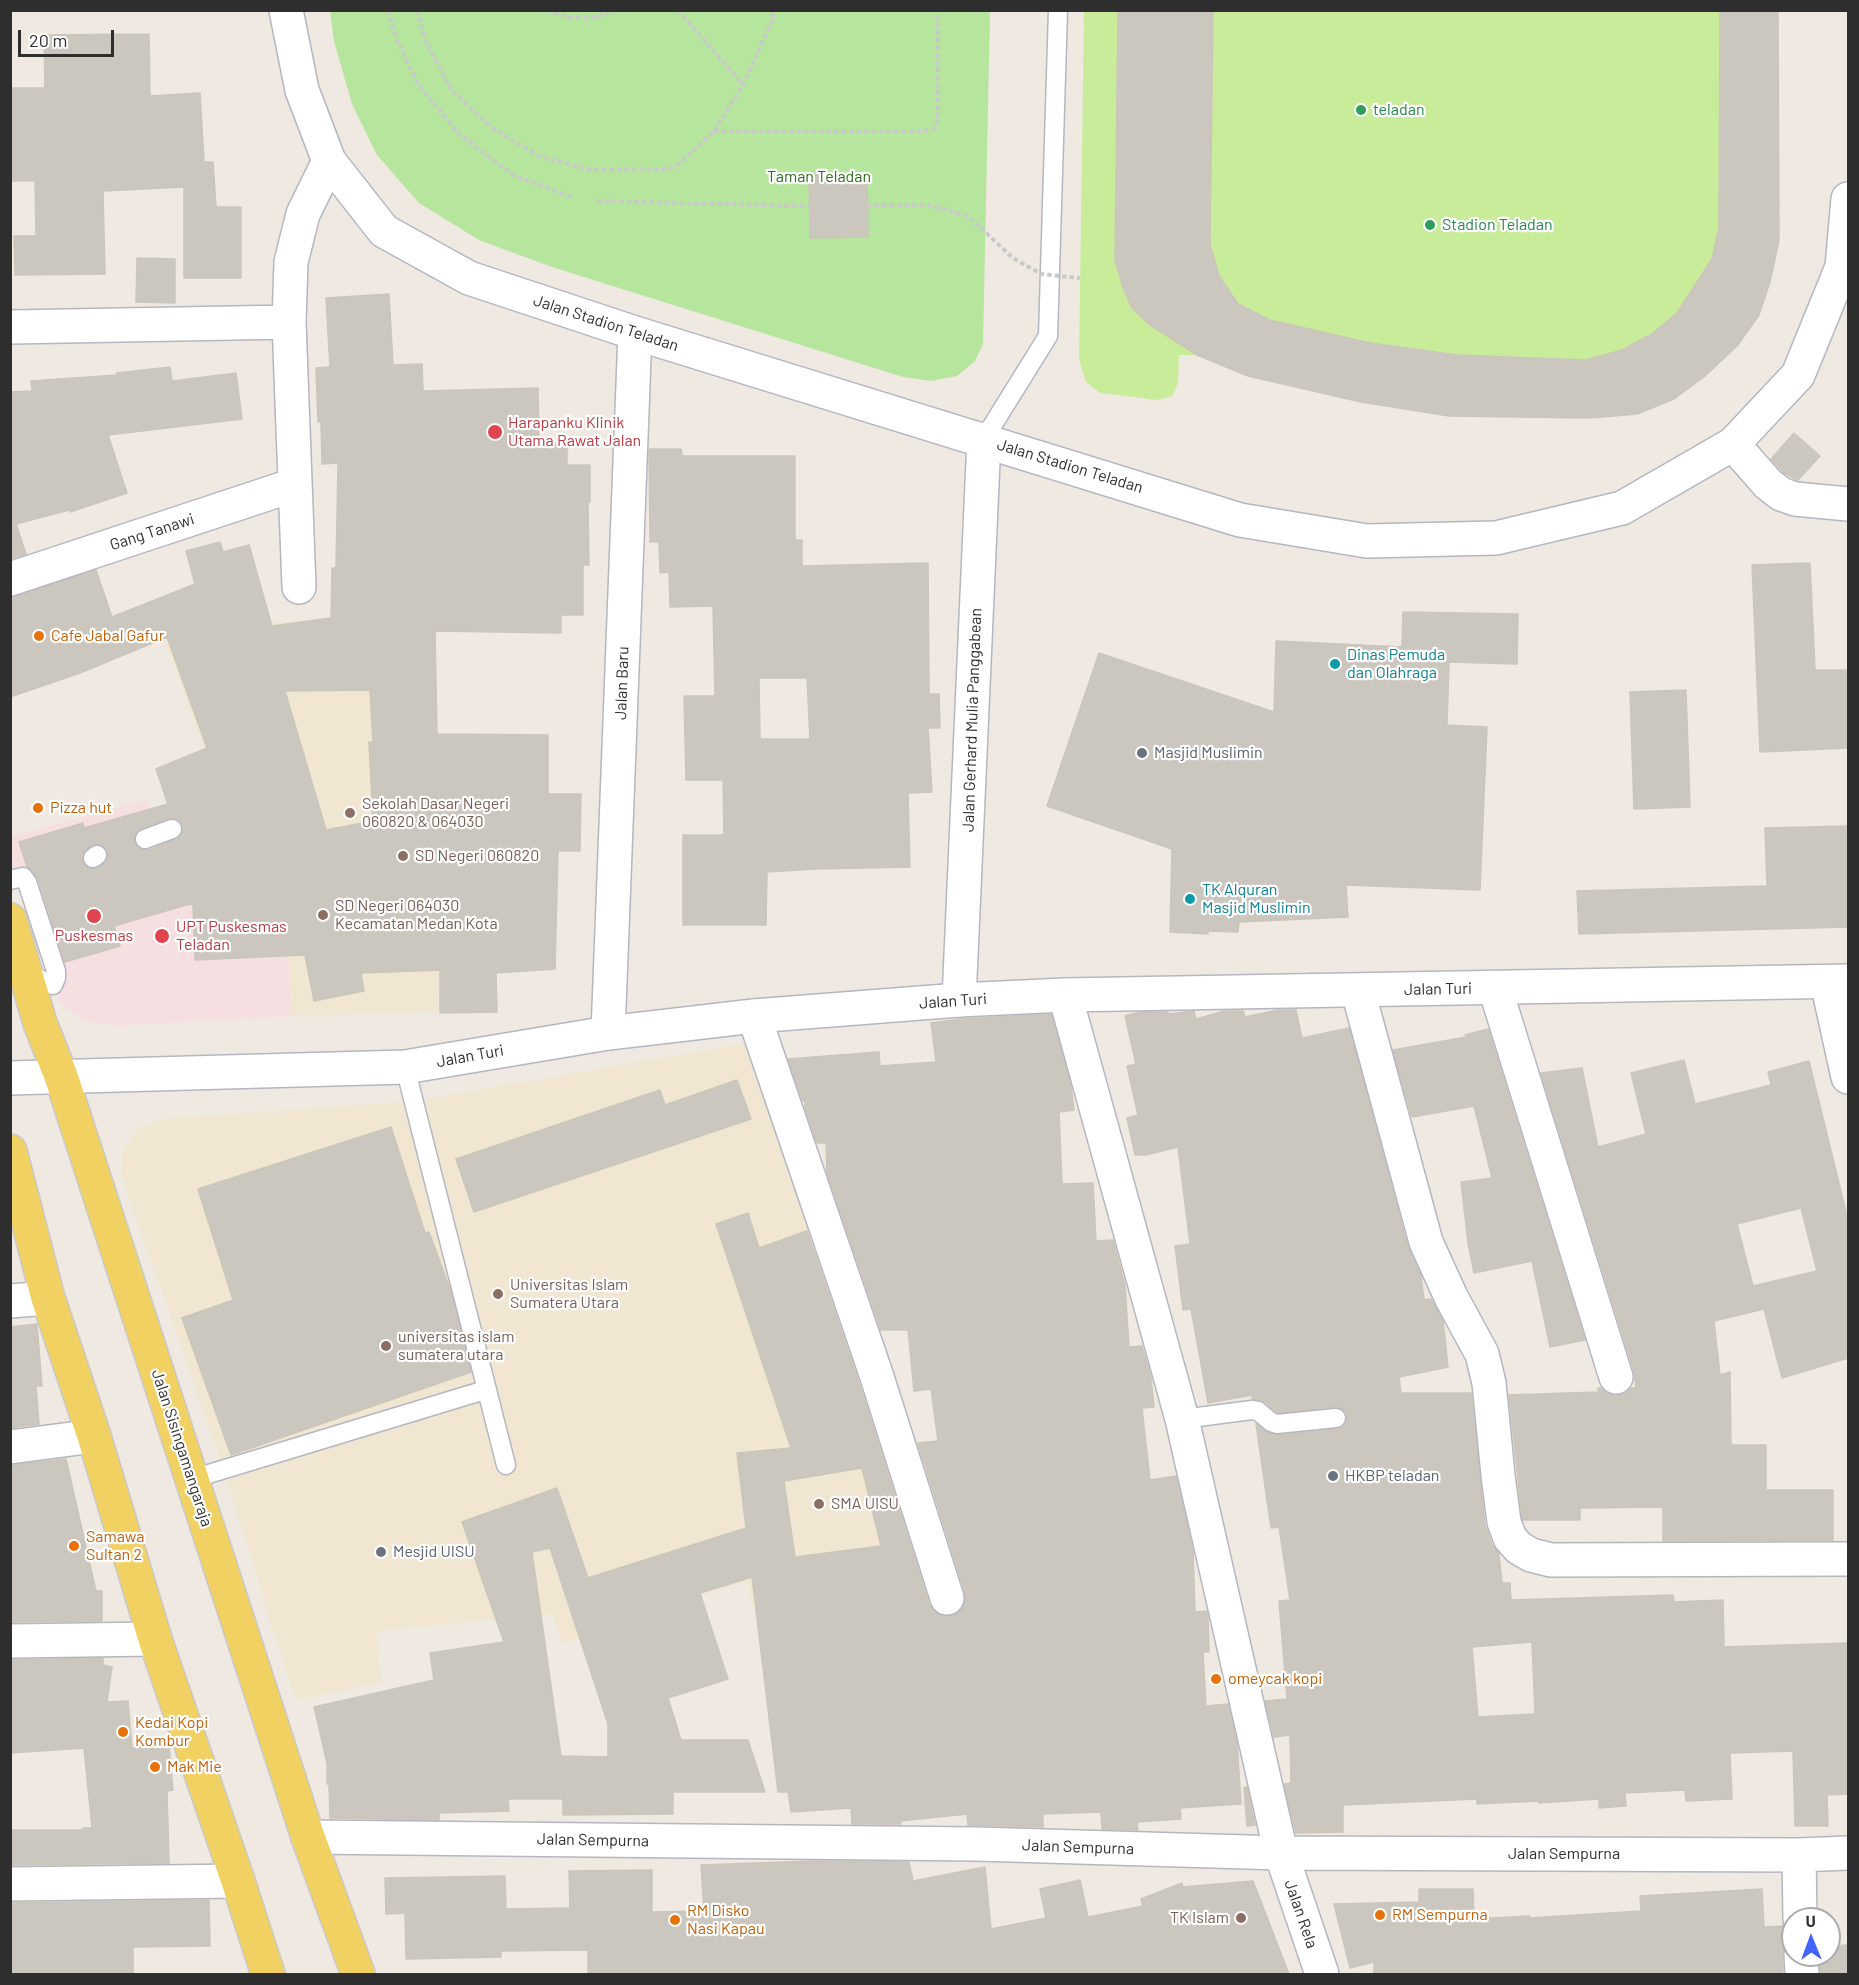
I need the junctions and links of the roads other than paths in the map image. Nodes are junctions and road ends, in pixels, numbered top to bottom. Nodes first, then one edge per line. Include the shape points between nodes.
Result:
1 (286, 10) edge
2 (1058, 10) edge
3 (329, 161) junction
4 (1848, 199) edge
5 (289, 322) junction
6 (10, 327) edge
7 (635, 333) junction
8 (984, 439) junction
9 (1733, 444) junction
10 (294, 485) junction
11 (1848, 504) edge
12 (10, 579) edge
13 (299, 587) dead end
14 (172, 829) dead end
15 (145, 839) dead end
16 (23, 880) edge
17 (10, 920) edge
18 (28, 974) junction
19 (1838, 981) edge
20 (1495, 988) junction
21 (1358, 991) junction
22 (1065, 995) junction
23 (960, 1000) junction
24 (754, 1016) junction
25 (608, 1033) junction
26 (405, 1067) junction
27 (61, 1076) junction
28 (1848, 1077) edge
29 (10, 1078) edge
30 (10, 1151) edge
31 (48, 1298) junction
32 (10, 1301) edge
33 (1616, 1377) dead end
34 (485, 1390) junction
35 (1336, 1418) dead end
36 (1182, 1419) junction
37 (94, 1436) junction
38 (10, 1447) edge
39 (506, 1465) dead end
40 (192, 1479) junction
41 (1848, 1559) edge
42 (947, 1598) dead end
43 (155, 1639) junction
44 (10, 1641) edge
45 (308, 1837) junction
46 (1281, 1853) junction
47 (1848, 1853) edge
48 (1799, 1855) junction
49 (238, 1881) junction
50 (10, 1884) edge
51 (1800, 1907) edge
52 (268, 1974) edge
53 (358, 1974) edge
54 (1322, 1974) edge

1 - 3 street, Jalan Stadion Teladan via 302,90
2 - 8 lane via 1048,336
3 - 5 street via 303,214 291,262
3 - 7 street, Jalan Stadion Teladan via 384,231 469,278
4 - 9 street, Jalan Stadion Teladan via 1842,267 1798,375
5 - 6 street
5 - 10 street
7 - 8 street, Jalan Stadion Teladan
7 - 25 street, Jalan Baru
8 - 9 street, Jalan Stadion Teladan via 1240,520 1367,541 1496,538 1622,508
8 - 23 street, Jalan Gerhard Mulia Panggabean
9 - 11 street via 1781,494
10 - 12 street, Gang Tanawi
10 - 13 street
14 - 15 lane
16 - 18 lane via 56,978 53,985
17 - 18 main road, Jalan Sisingamangaraja
18 - 27 main road, Jalan Sisingamangaraja via 40,1023
19 - 20 street, Jalan Turi
19 - 28 street
20 - 21 street, Jalan Turi
20 - 33 street
21 - 22 street, Jalan Turi
21 - 41 street via 1426,1242 1482,1354 1489,1383 1504,1522 1510,1538 1531,1555 1551,1560
22 - 23 street, Jalan Turi
22 - 36 street, Jalan Rela
23 - 24 street, Jalan Turi
24 - 25 street, Jalan Turi
24 - 42 street via 877,1377
25 - 26 street, Jalan Turi
26 - 27 street, Jalan Turi
26 - 34 lane
27 - 29 street, Jalan Turi
27 - 40 main road, Jalan Sisingamangaraja
30 - 31 main road
31 - 32 street
31 - 37 main road
34 - 39 lane
34 - 40 lane
35 - 36 lane via 1277,1424 1252,1410
36 - 46 street, Jalan Rela
37 - 38 street
37 - 43 main road
40 - 45 main road, Jalan Sisingamangaraja
43 - 44 street
43 - 49 main road
45 - 46 street, Jalan Sempurna via 977,1844
45 - 53 main road, Jalan Sisingamangaraja
46 - 48 street, Jalan Sempurna
46 - 54 street, Jalan Rela
47 - 48 street, Jalan Sempurna
48 - 51 street
49 - 50 street
49 - 52 main road

